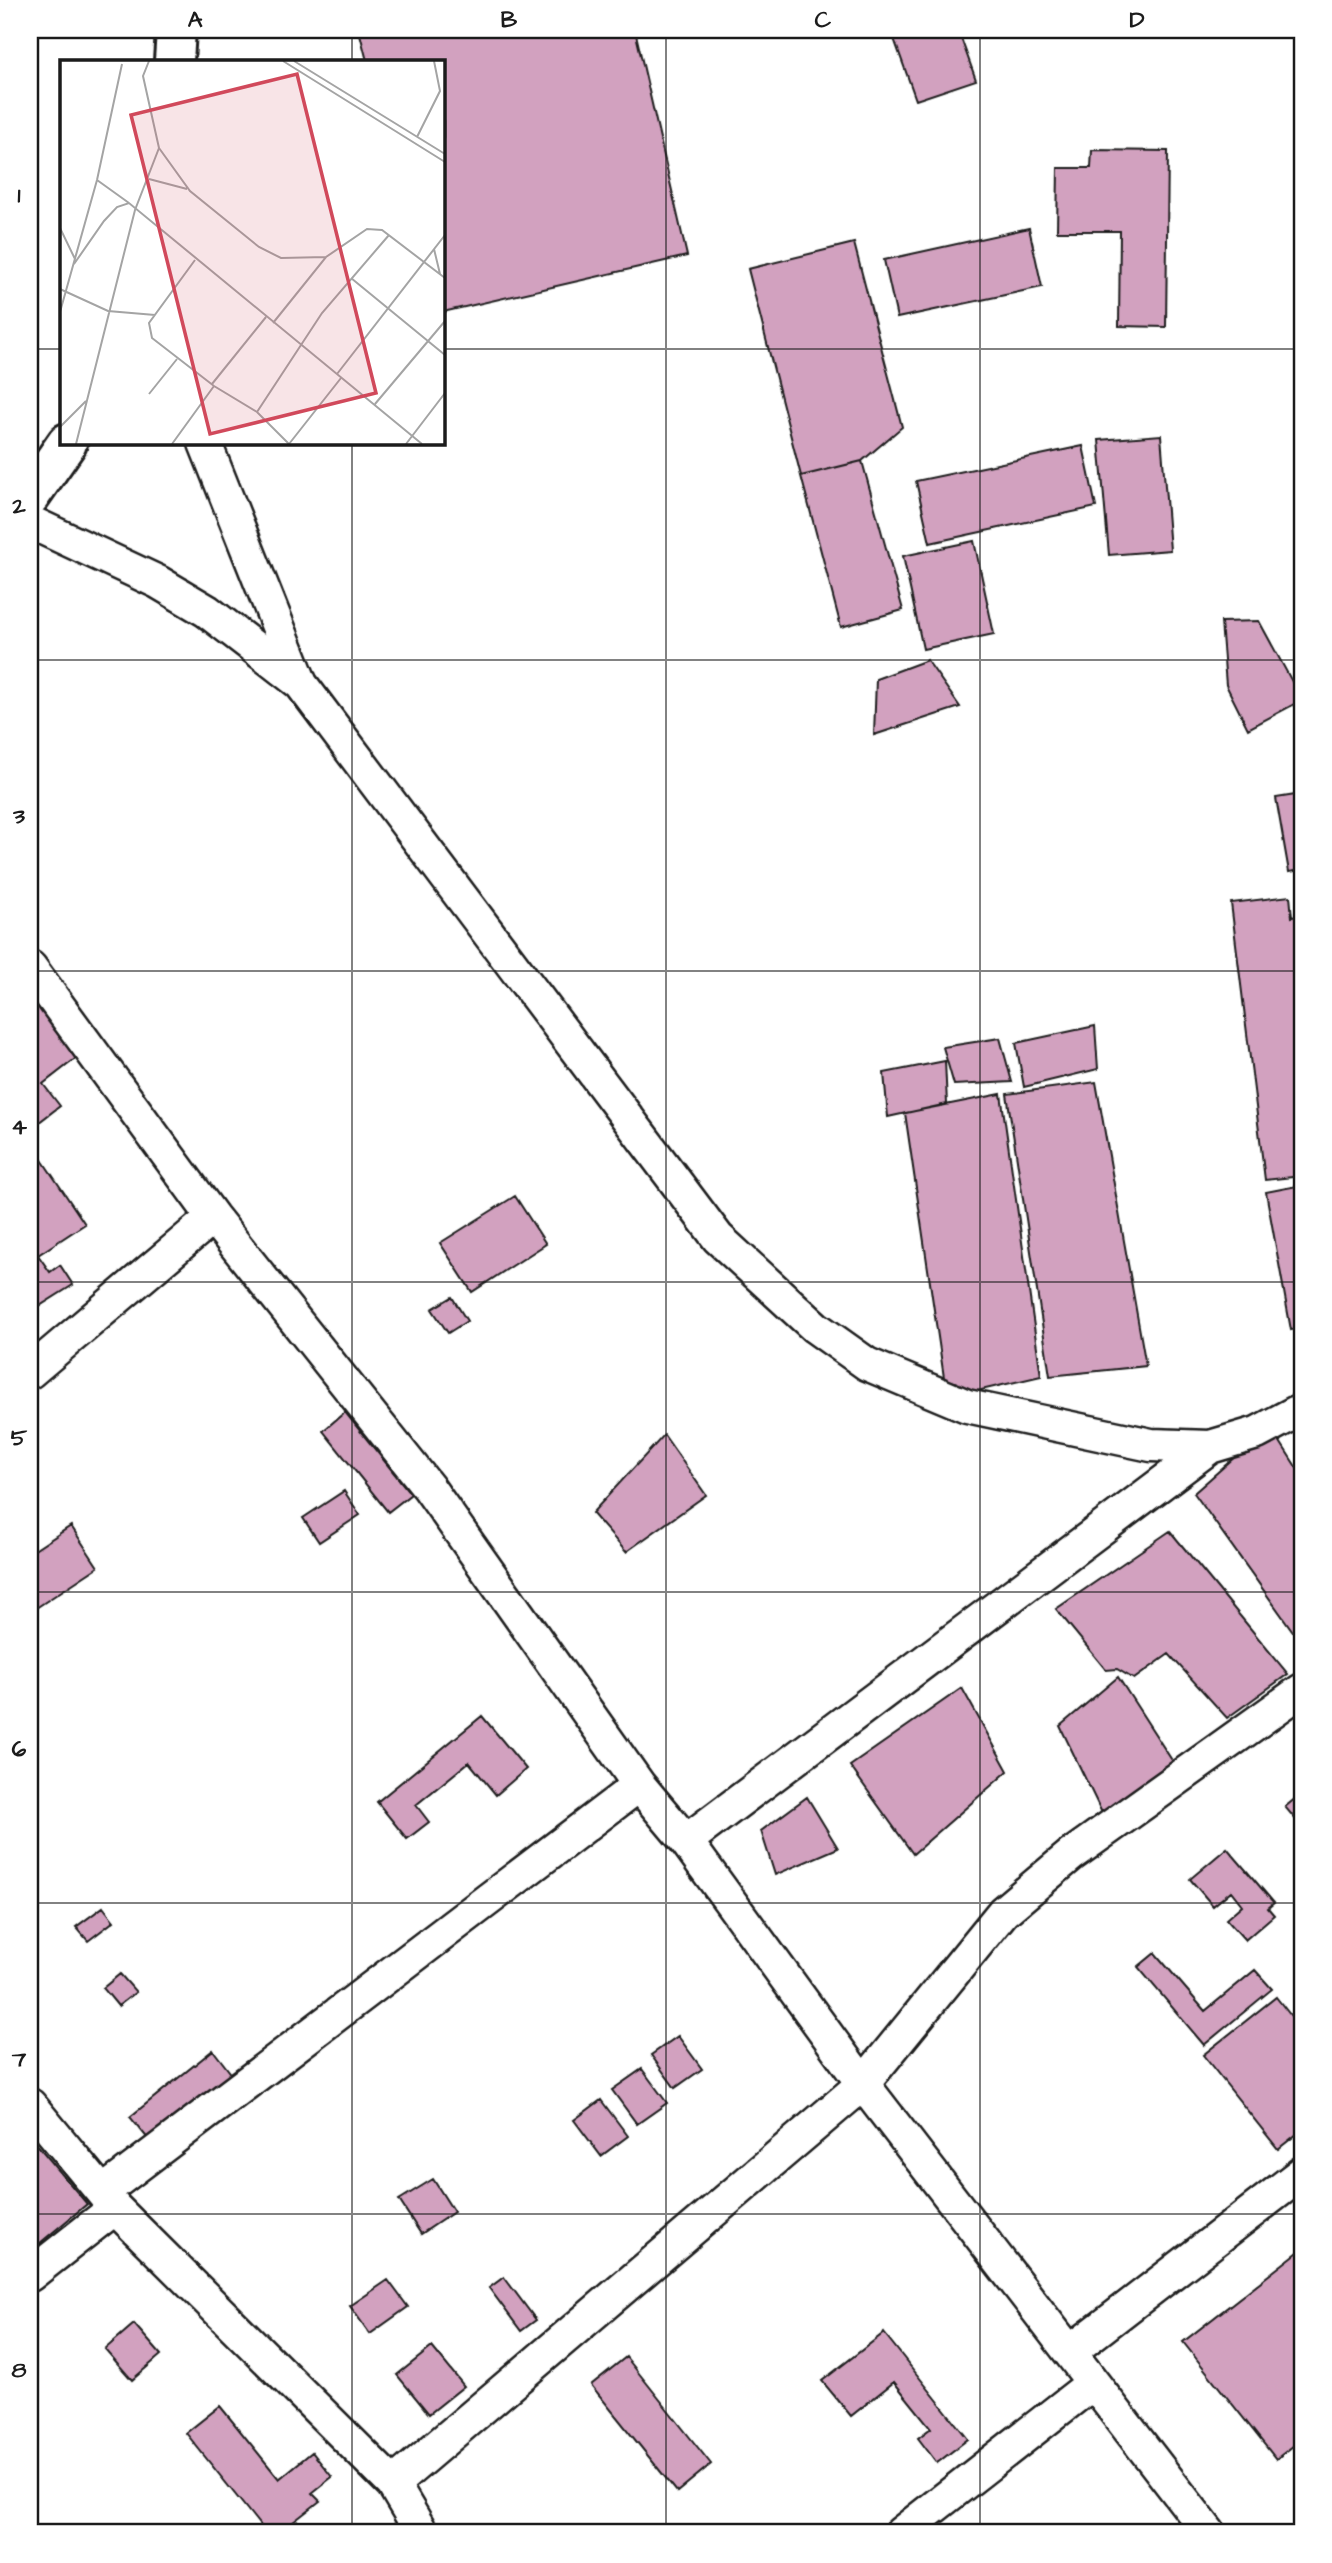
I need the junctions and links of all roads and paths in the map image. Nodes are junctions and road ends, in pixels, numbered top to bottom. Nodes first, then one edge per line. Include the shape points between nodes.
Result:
1 (176, 30) edge
2 (174, 60) edge
3 (66, 444) edge
4 (205, 444) edge
5 (30, 496) edge
6 (30, 522) edge
7 (302, 684) junction
8 (30, 967) edge
9 (213, 1217) junction
10 (30, 1372) edge
11 (1302, 1409) edge
12 (1210, 1447) junction
13 (1302, 1690) edge
14 (639, 1784) junction
15 (686, 1841) junction
16 (863, 2084) junction
17 (30, 2105) edge
18 (1302, 2172) edge
19 (109, 2200) junction
20 (30, 2275) edge
21 (1071, 2351) junction
22 (1093, 2383) junction
23 (393, 2484) junction
24 (422, 2533) edge
25 (901, 2533) edge
26 (1209, 2533) edge

1 - 2 street
3 - 5 street
4 - 7 street
6 - 7 street via 158,582 207,611
7 - 12 street via 718,1238 815,1327 867,1364 967,1406 1152,1445
8 - 9 street
9 - 10 street
9 - 14 street via 429,1489
11 - 12 street via 1257,1433
12 - 15 street
13 - 16 street via 1072,1855 1003,1912
14 - 15 street
14 - 19 street
15 - 16 street
16 - 21 street
16 - 23 street
17 - 19 street
18 - 21 street
19 - 20 street
19 - 23 street
21 - 22 street
22 - 25 street
22 - 26 street
23 - 24 street

